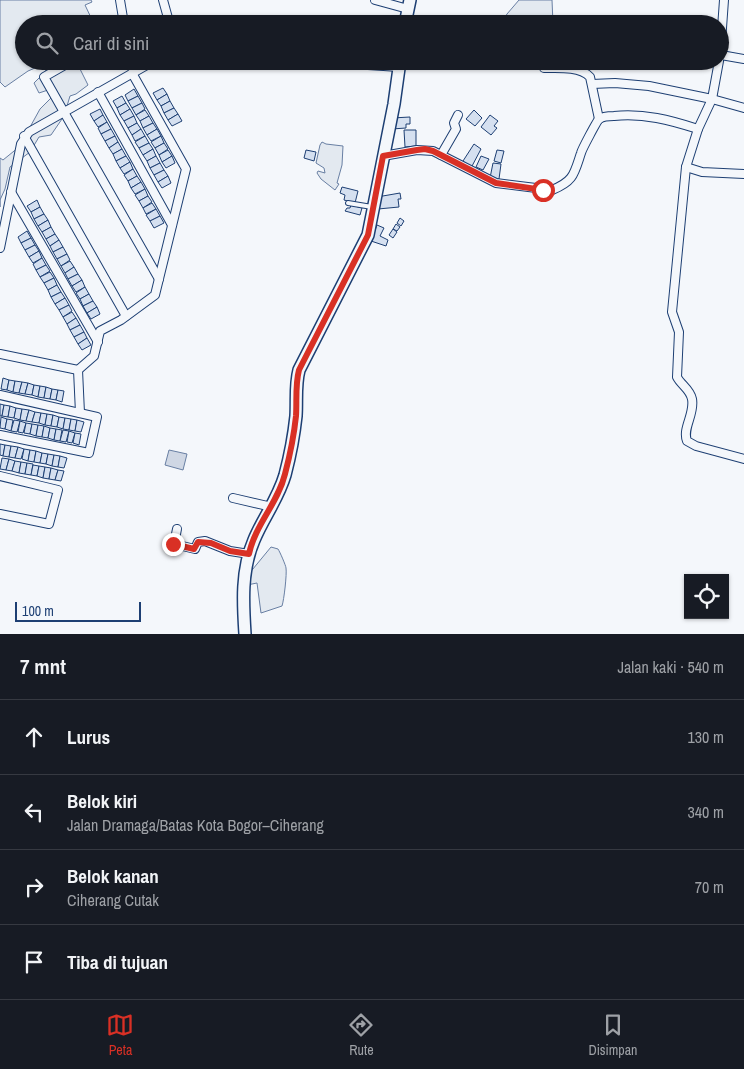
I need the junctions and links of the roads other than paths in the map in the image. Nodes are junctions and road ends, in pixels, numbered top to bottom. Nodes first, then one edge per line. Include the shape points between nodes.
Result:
1 (120, 0) edge
2 (163, 0) edge
3 (375, 0) edge
4 (724, 0) edge
5 (409, 4) edge
6 (122, 15) edge
7 (167, 15) edge
8 (723, 15) edge
9 (729, 57) edge
10 (744, 59) edge
11 (55, 70) edge
12 (138, 70) edge
13 (399, 70) edge
14 (564, 70) edge
15 (717, 70) edge
16 (132, 73) junction
17 (592, 84) junction
18 (98, 92) junction
19 (712, 98) junction
20 (744, 108) edge
21 (64, 111) junction
22 (458, 115) dead end
23 (599, 119) junction
24 (698, 129) junction
25 (24, 136) junction
26 (441, 155) junction
27 (383, 156) junction
28 (686, 167) junction
29 (744, 174) edge
30 (11, 192) junction
31 (348, 203) dead end
32 (372, 206) junction
33 (172, 225) junction
34 (0, 248) edge
35 (159, 279) junction
36 (126, 316) junction
37 (98, 342) junction
38 (0, 354) edge
39 (78, 370) junction
40 (0, 395) edge
41 (80, 412) junction
42 (0, 435) edge
43 (744, 459) edge
44 (0, 476) edge
45 (233, 498) dead end
46 (272, 508) junction
47 (0, 514) edge
48 (177, 529) dead end
49 (249, 554) junction
50 (244, 634) edge

1 - 6 street
2 - 7 street
3 - 5 street
4 - 8 street
9 - 10 street
11 - 21 street via 44,76
12 - 16 street
13 - 27 street
14 - 17 street via 583,72 590,77
15 - 19 street
16 - 18 street
16 - 33 street via 186,169
17 - 19 street via 649,86
17 - 23 street
18 - 21 street
18 - 33 street
19 - 20 street
19 - 24 street
21 - 25 street
21 - 35 street
22 - 26 street via 454,123 456,129
23 - 24 street via 632,114 666,119
23 - 26 street via 573,177 556,188 496,183
24 - 28 street
25 - 30 street
25 - 36 street
26 - 27 street via 425,149
27 - 32 street
28 - 29 street via 702,172
28 - 43 street via 672,312 678,328 677,377 690,393 692,404 685,438 696,446
30 - 34 street
30 - 37 street
31 - 32 lane
32 - 46 street via 368,235 299,370 288,460
33 - 35 street
35 - 36 street via 156,295
36 - 37 street via 100,331
37 - 39 street via 94,356
38 - 39 street
39 - 41 street
40 - 41 street
41 - 42 street via 97,417 89,453
44 - 47 street via 58,490 48,524
45 - 46 street
46 - 49 street
48 - 49 street via 174,544 194,549 198,542 205,541 230,551
49 - 50 street via 244,581

